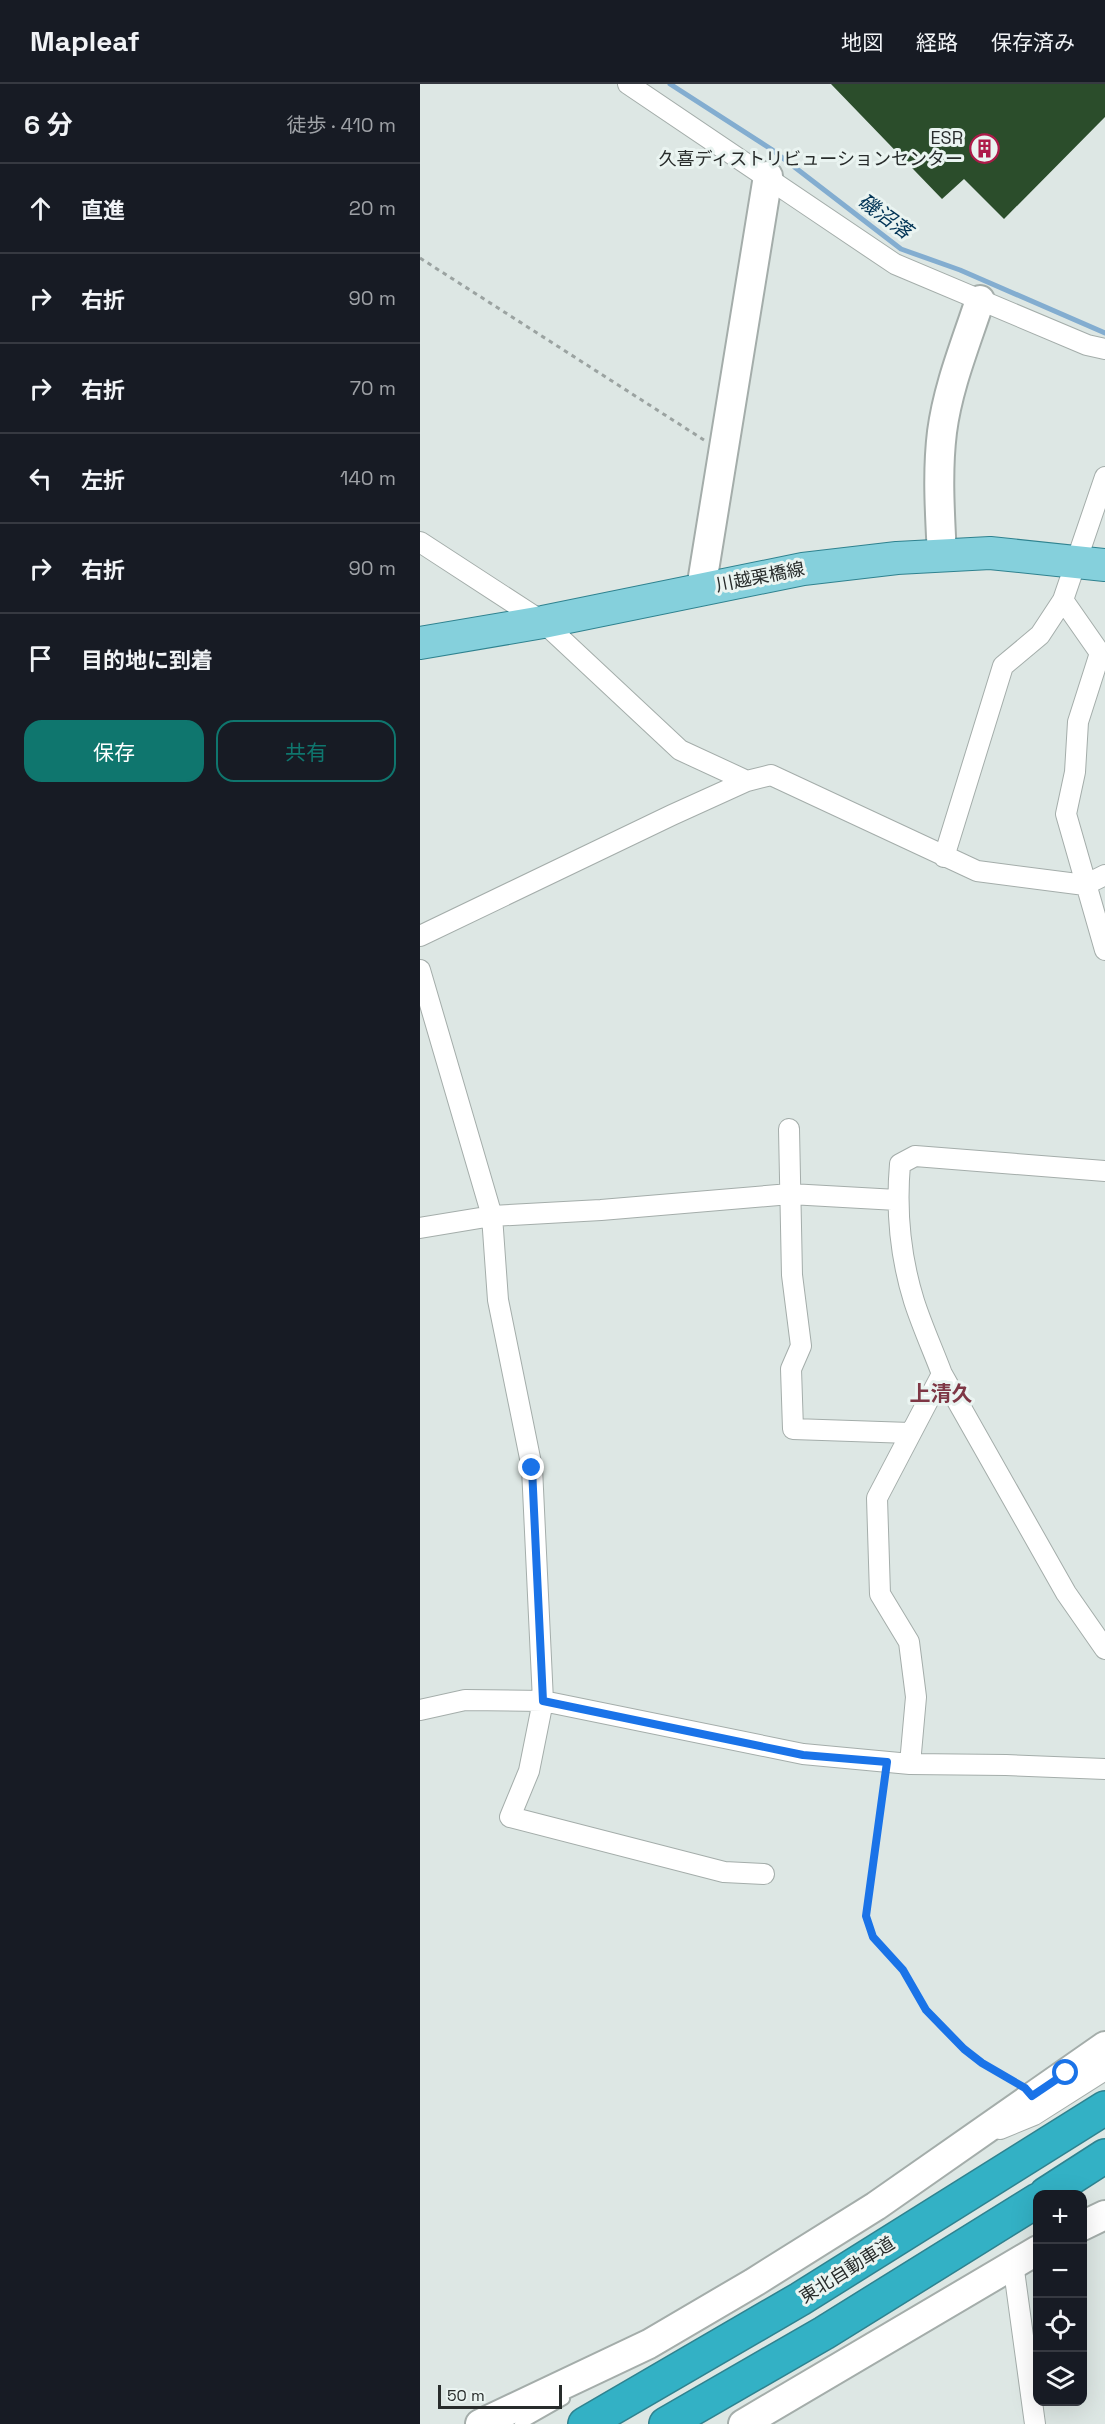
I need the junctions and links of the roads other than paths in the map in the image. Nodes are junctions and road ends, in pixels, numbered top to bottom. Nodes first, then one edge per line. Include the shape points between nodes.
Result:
1 (628, 84) edge
2 (768, 176) junction
3 (980, 300) junction
4 (1105, 349) edge
5 (1105, 477) edge
6 (420, 542) edge
7 (942, 556) junction
8 (1090, 563) edge
9 (701, 588) junction
10 (1063, 600) junction
11 (543, 622) junction
12 (420, 644) edge
13 (747, 781) junction
14 (944, 857) junction
15 (1105, 874) edge
16 (1085, 885) junction
17 (420, 936) edge
18 (1105, 950) edge
19 (420, 970) edge
20 (789, 1129) dead end
21 (1105, 1171) edge
22 (790, 1194) junction
23 (897, 1200) junction
24 (492, 1216) junction
25 (420, 1228) edge
26 (942, 1374) junction
27 (910, 1433) junction
28 (1105, 1649) edge
29 (543, 1701) junction
30 (420, 1710) edge
31 (910, 1764) junction
32 (1105, 1769) edge
33 (764, 1874) dead end
34 (1105, 2046) edge
35 (1105, 2070) edge
36 (1105, 2109) edge
37 (981, 2135) junction
38 (1105, 2156) edge
39 (1052, 2190) edge
40 (1105, 2200) edge
41 (1033, 2203) edge
42 (1105, 2214) edge
43 (1087, 2216) edge
44 (1087, 2224) edge
45 (1033, 2253) edge
46 (1013, 2263) junction
47 (599, 2367) junction
48 (480, 2424) edge
49 (520, 2424) edge
50 (585, 2424) edge
51 (666, 2424) edge
52 (742, 2424) edge
53 (1035, 2424) edge

1 - 2 street
2 - 3 street via 895,264
2 - 9 street
3 - 4 street
3 - 7 street via 953,380 942,432
5 - 8 street
6 - 11 street
7 - 8 main road, 川越栗橋線 via 990,553
7 - 9 main road, 川越栗橋線 via 803,569
8 - 10 street
9 - 11 main road, 川越栗橋線
10 - 14 street via 1040,635 1003,666
10 - 16 street via 1100,653 1078,722 1075,772 1066,814
11 - 12 main road, 川越栗橋線
11 - 13 street via 680,750
13 - 14 street via 771,775
13 - 17 street
14 - 16 street via 977,872
15 - 16 street
16 - 18 street
19 - 24 street
20 - 22 street
21 - 23 street via 915,1156 900,1164
22 - 23 street
22 - 24 street
22 - 27 street via 792,1275 801,1346 791,1369 793,1429
23 - 26 street via 901,1243 914,1300
24 - 25 street
24 - 29 street via 498,1300 532,1468
26 - 27 street
26 - 28 street via 1066,1593
27 - 31 street via 877,1498 880,1594 909,1642 916,1697
29 - 30 street via 465,1700
29 - 31 street via 803,1755
29 - 33 street via 530,1771 510,1817 724,1872
31 - 32 street
34 - 37 street
35 - 37 street via 1034,2115
36 - 50 highway, 東北自動車道 via 800,2300
37 - 47 street via 753,2283 649,2344
38 - 39 highway
40 - 43 street
41 - 51 highway via 824,2333
42 - 44 street
45 - 46 street
46 - 52 street
46 - 53 street
47 - 48 street
47 - 49 lane via 578,2392

